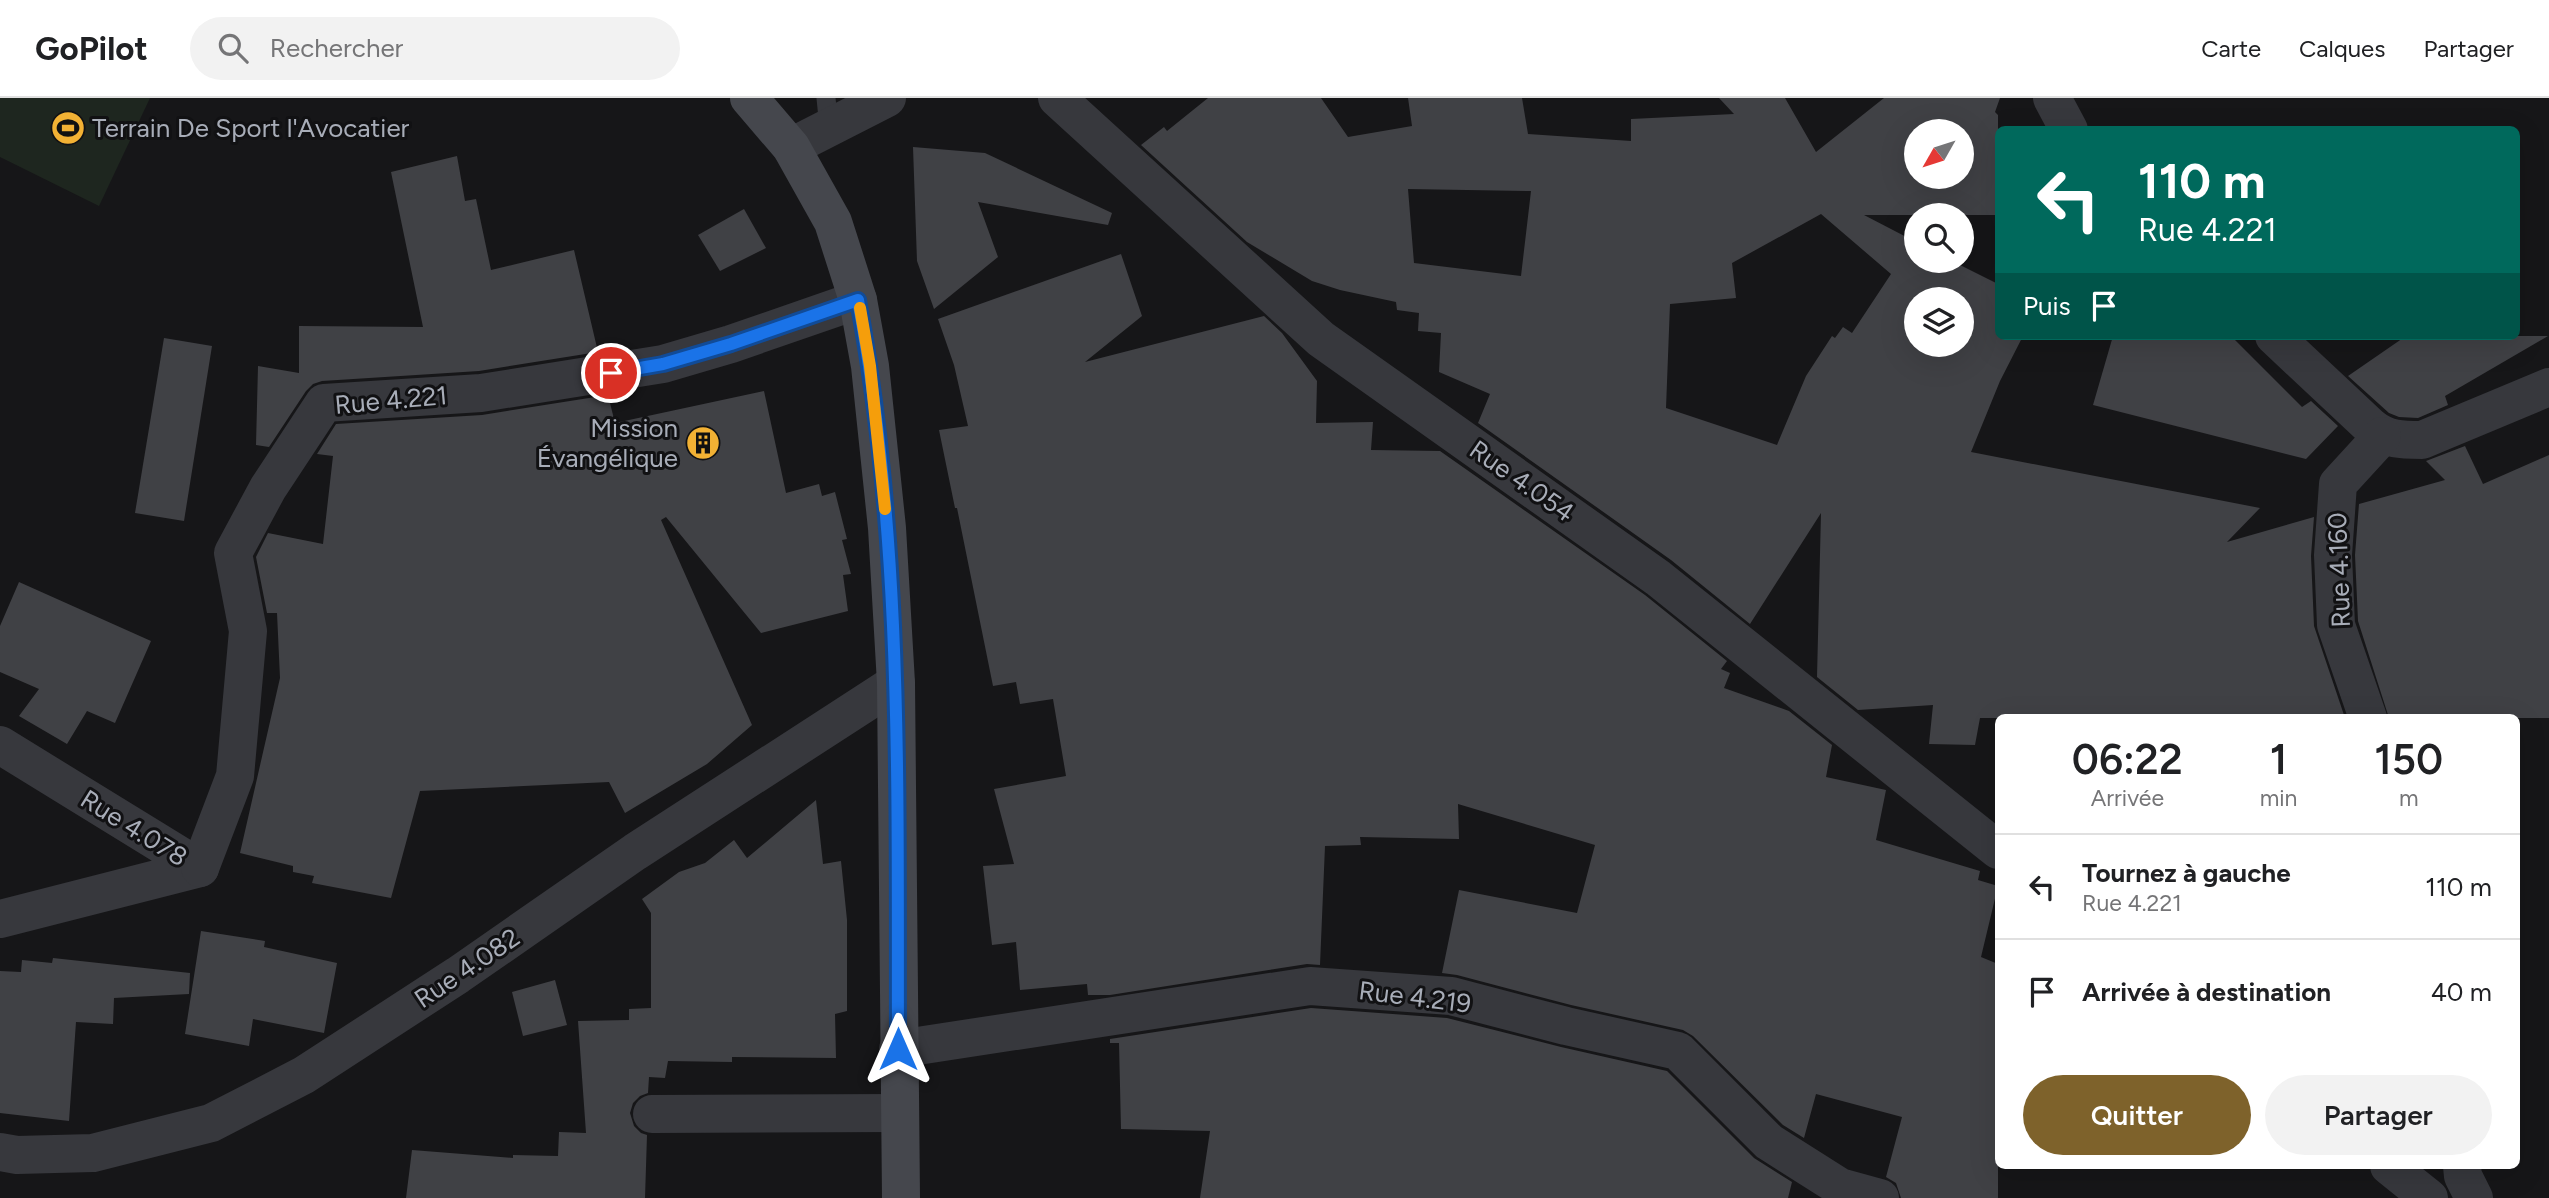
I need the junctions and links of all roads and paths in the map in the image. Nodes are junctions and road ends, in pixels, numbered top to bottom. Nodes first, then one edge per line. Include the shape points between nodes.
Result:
1 (749, 98) edge
2 (887, 98) edge
3 (1057, 98) edge
4 (2052, 98) edge
5 (827, 113) edge
6 (2067, 126) edge
7 (791, 147) junction
8 (858, 300) junction
9 (2278, 340) edge
10 (2549, 387) edge
11 (2382, 436) junction
12 (896, 683) junction
13 (2367, 714) edge
14 (0, 745) edge
15 (1995, 848) edge
16 (200, 868) junction
17 (0, 919) edge
18 (898, 1049) junction
19 (900, 1113) junction
20 (652, 1114) dead end
21 (0, 1152) edge
22 (2393, 1169) edge
23 (2462, 1169) edge
24 (901, 1198) edge
25 (1880, 1198) edge
26 (2429, 1198) edge
27 (2474, 1198) edge

1 - 7 main road
2 - 5 street
3 - 15 street, Rue 4.054 via 1321,339 1658,578
4 - 6 street
5 - 7 street
7 - 8 main road via 833,222
8 - 12 main road via 870,366 887,528
8 - 16 street, Rue 4.221 via 663,364 481,393 324,403 268,488 233,554 248,631 235,776
9 - 11 street
10 - 11 street via 2422,440
11 - 13 street, Rue 4.160 via 2339,484 2333,555 2336,625
12 - 18 main road
12 - 21 street, Rue 4.082 via 304,1075 211,1123 93,1153
14 - 16 street, Rue 4.078
16 - 17 street, Rue 4.078
18 - 19 main road
18 - 25 street, Rue 4.219 via 1310,986 1451,996 1678,1051 1769,1142 1840,1187
19 - 20 street
19 - 24 main road
22 - 26 street
23 - 27 street

